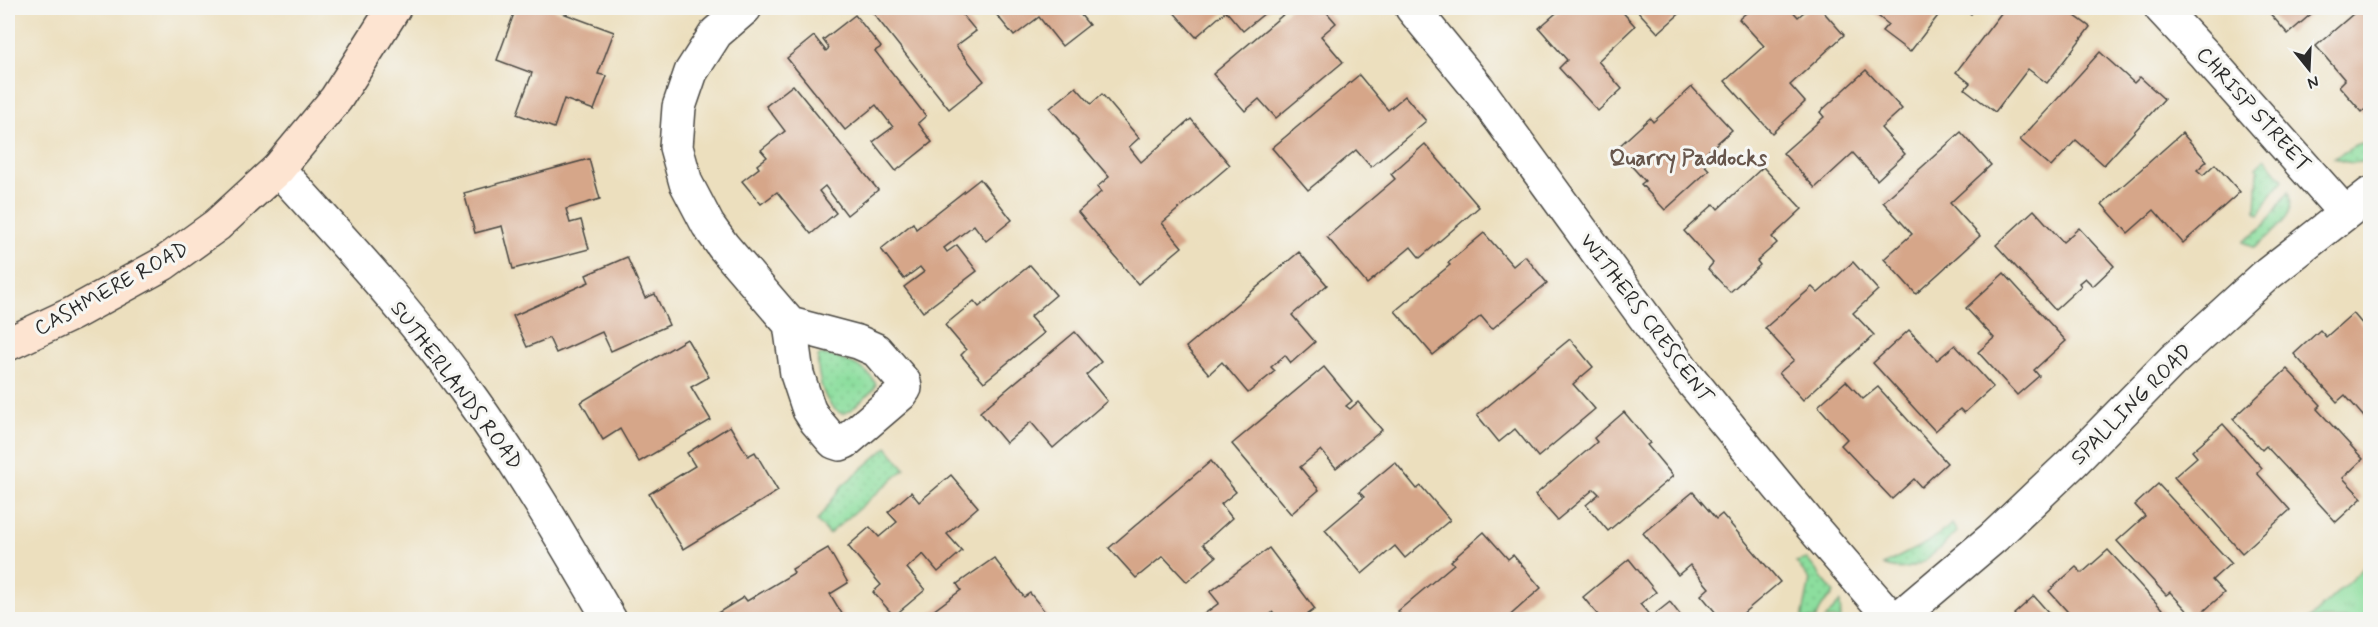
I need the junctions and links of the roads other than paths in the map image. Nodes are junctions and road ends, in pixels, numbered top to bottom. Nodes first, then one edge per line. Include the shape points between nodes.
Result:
1 (394, 8) edge
2 (745, 8) edge
3 (1412, 8) edge
4 (2161, 8) edge
5 (278, 169) junction
6 (2370, 194) edge
7 (2345, 213) junction
8 (790, 324) dead end
9 (8, 344) edge
10 (610, 620) edge
11 (1894, 620) edge

1 - 5 street, CASHMERE ROAD via 336,99
2 - 8 street via 716,33 691,72 679,107 676,147 686,183 708,225
3 - 11 street, WITHERS CRESCENT via 1480,91 1686,374
4 - 7 street, CHRISP STREET
5 - 9 street, CASHMERE ROAD via 217,225 163,264
5 - 10 street, SUTHERLANDS ROAD via 347,243 464,387 530,483
6 - 7 street, SPALLING ROAD
7 - 11 street, SPALLING ROAD via 2264,277 2173,360 1994,537

